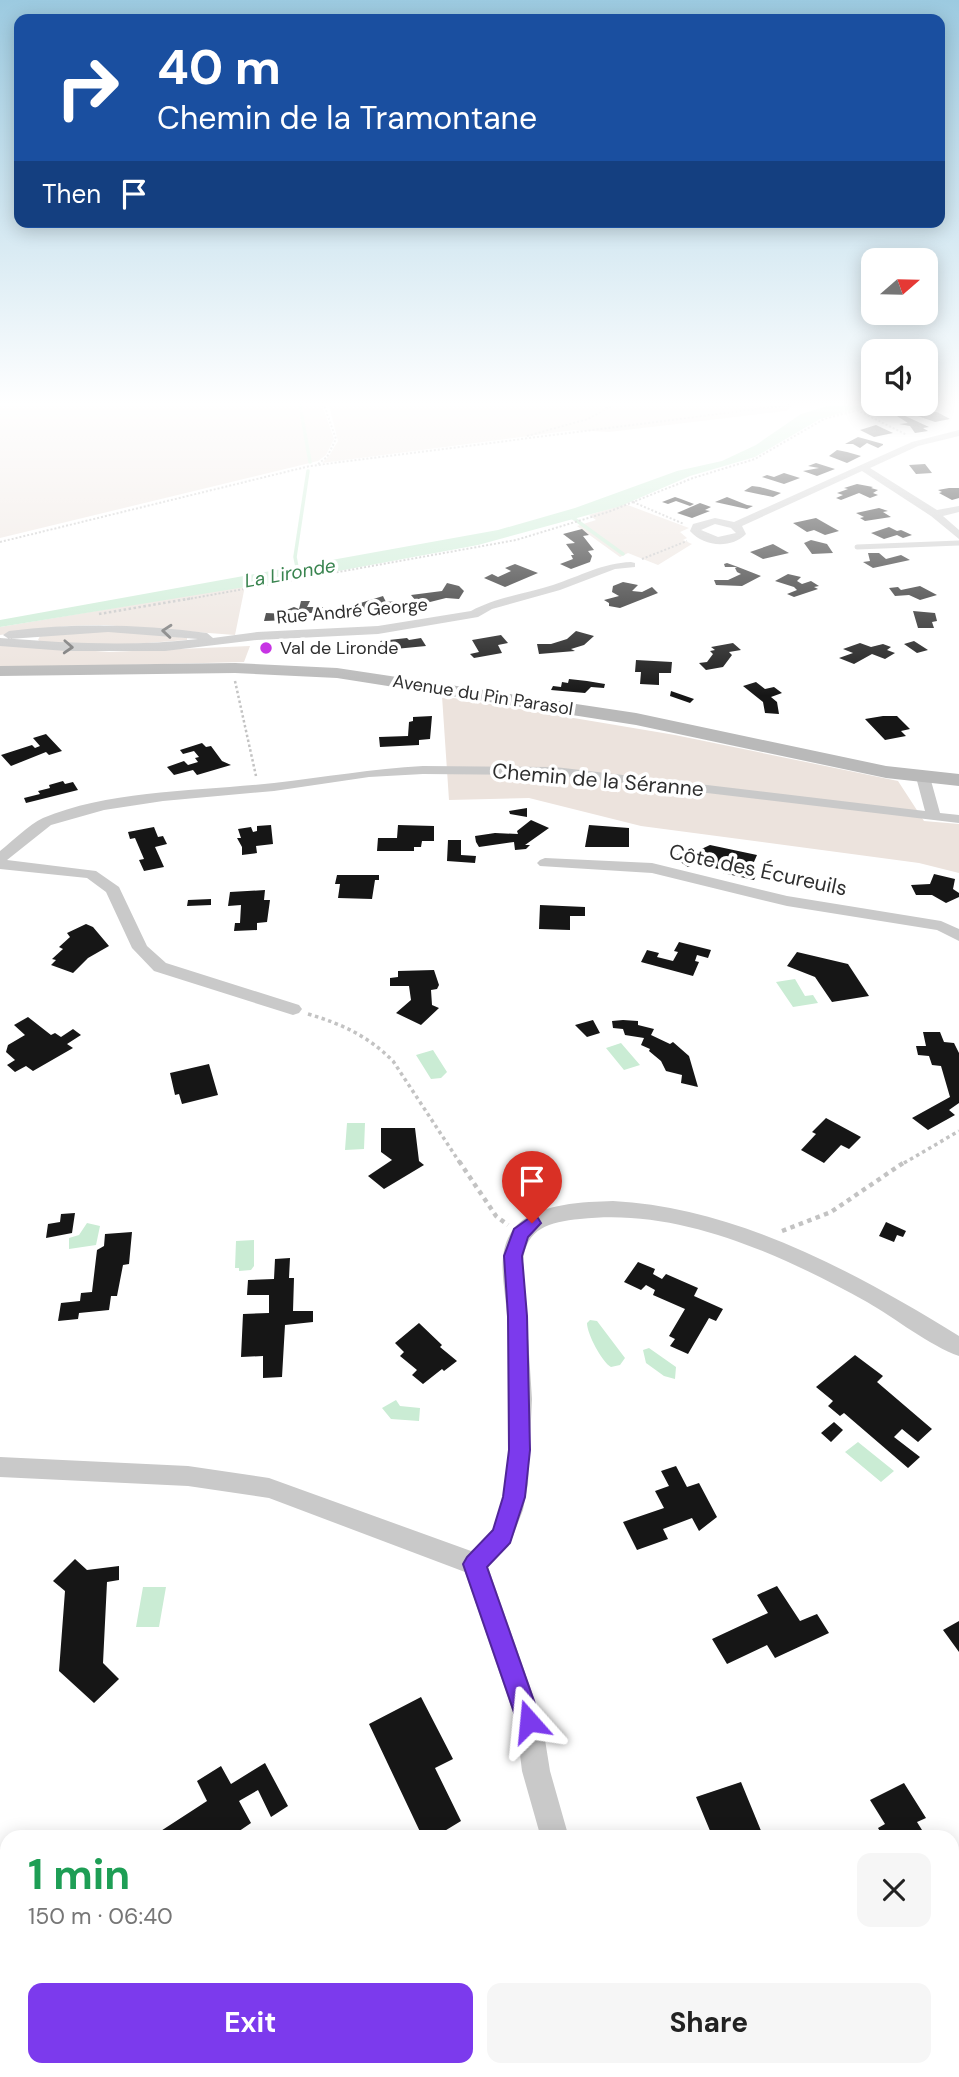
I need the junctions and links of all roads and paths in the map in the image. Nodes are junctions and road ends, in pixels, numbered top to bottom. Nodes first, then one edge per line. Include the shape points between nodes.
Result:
1 (159, 502) edge
2 (633, 502) joint
3 (787, 502) edge
4 (916, 502) edge
5 (959, 509) edge
6 (935, 514) junction
7 (735, 525) junction
8 (698, 533) junction
9 (959, 536) edge
10 (0, 542) edge
11 (959, 542) edge
12 (857, 547) dead end
13 (631, 565) joint
14 (99, 614) dead end
15 (0, 639) edge
16 (235, 640) junction
17 (0, 671) edge
18 (235, 679) dead end
19 (923, 777) junction
20 (959, 780) edge
21 (258, 788) junction
22 (934, 816) junction
23 (959, 818) edge
24 (0, 858) edge
25 (545, 863) dead end
26 (0, 864) edge
27 (959, 936) edge
28 (293, 1009) joint
29 (959, 1131) edge
30 (520, 1234) junction
31 (769, 1245) junction
32 (959, 1347) edge
33 (0, 1467) edge
34 (474, 1564) junction
35 (553, 1830) edge

1 - 10 path
2 - 8 path
2 - 14 path via 516,540 455,553
3 - 7 street
4 - 6 street
5 - 6 street
6 - 9 street
7 - 8 street via 700,524
7 - 8 street via 741,532 734,538 717,540
8 - 13 path
11 - 12 lane
13 - 16 street, Rue André George via 613,566 556,588 443,620 378,630
15 -> 16 street, Rue André George via 66,647 152,648
16 -> 15 street, Rue André George via 108,628 53,629
17 - 19 street, Avenue du Pin Parasol via 245,668 327,672 622,717
18 - 21 path
19 - 20 street, Avenue du Pin Parasol
19 - 22 street
21 - 22 street, Chemin de la Séranne via 369,772 555,771
21 - 24 street, Chemin de la Séranne via 123,802 65,816 46,822
22 - 23 street, Chemin de la Séranne
25 - 27 street, Côte des Écureuils via 652,868 787,901 941,926
26 - 28 street via 91,874 113,890 140,948 160,967
28 - 30 path via 352,1026 384,1051 496,1216
29 - 31 path via 831,1212 776,1235
30 - 31 street via 532,1223 568,1213 642,1209 670,1213
30 - 34 street via 513,1256 520,1450 514,1497 502,1535
31 - 32 street via 858,1285
33 - 34 street via 188,1476 269,1488
34 - 35 street via 529,1721 536,1771

